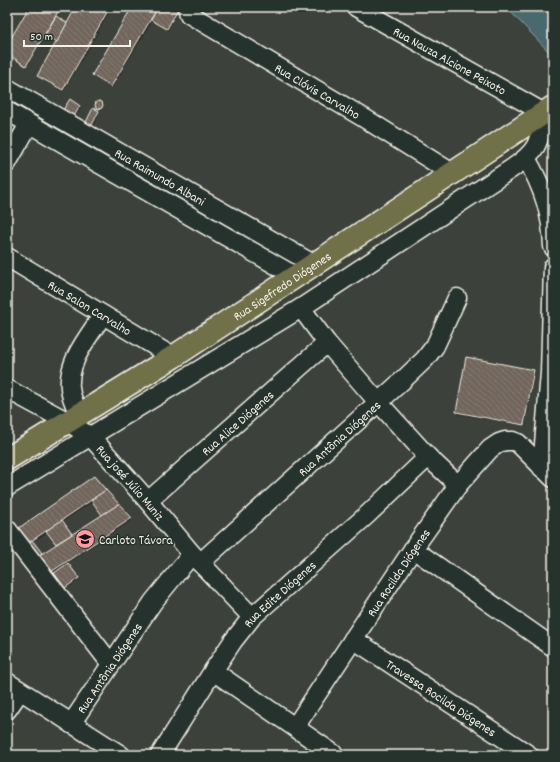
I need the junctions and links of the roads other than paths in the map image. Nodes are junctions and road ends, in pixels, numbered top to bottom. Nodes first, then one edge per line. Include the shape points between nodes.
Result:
1 (187, 7) edge
2 (356, 7) edge
3 (7, 88) edge
4 (548, 110) edge
5 (7, 111) edge
6 (30, 124) junction
7 (111, 149) junction
8 (526, 158) junction
9 (7, 163) edge
10 (102, 165) junction
11 (452, 173) junction
12 (245, 225) junction
13 (233, 240) junction
14 (553, 247) edge
15 (7, 257) edge
16 (313, 264) junction
17 (553, 267) edge
18 (295, 276) junction
19 (457, 298) dead end
20 (301, 308) junction
21 (103, 315) junction
22 (327, 343) junction
23 (173, 357) junction
24 (7, 389) edge
25 (378, 402) junction
26 (73, 418) junction
27 (91, 436) junction
28 (428, 457) junction
29 (7, 459) edge
30 (548, 473) edge
31 (458, 485) junction
32 (7, 487) edge
33 (148, 501) junction
34 (7, 529) edge
35 (413, 549) junction
36 (196, 558) junction
37 (252, 616) junction
38 (353, 638) junction
39 (553, 647) edge
40 (111, 664) junction
41 (213, 671) junction
42 (13, 687) edge
43 (7, 710) edge
44 (71, 724) junction
45 (295, 727) junction
46 (121, 755) edge
47 (160, 755) edge
48 (336, 755) edge
49 (529, 755) edge

1 - 11 street, Rua Clóvis Carvalho via 189,14
2 - 4 street, Rua Nauza Alcione Peixoto
3 - 7 street, Rua Raimundo Albani
4 - 8 street via 537,143
4 - 11 main road, Rua Sigefredo Diógenes
5 - 6 street, Rua Raimundo Albani
6 - 9 street
6 - 10 street, Rua Raimundo Albani
7 - 10 street
7 - 12 street, Rua Raimundo Albani
8 - 14 street via 546,199
8 - 20 street
10 - 13 street, Rua Raimundo Albani
11 - 16 main road, Rua Sigefredo Diógenes
12 - 13 street
12 - 16 street, Rua Raimundo Albani
13 - 18 street, Rua Raimundo Albani
15 - 21 street, Rua Salon Carvalho
16 - 18 main road, Rua Sigefredo Diógenes
17 - 30 street
18 - 23 main road, Rua Sigefredo Diógenes
19 - 25 street, Rua Antônia Diógenes via 435,346 425,360
20 - 22 street
20 - 27 street
21 - 23 street, Rua Salon Carvalho
21 - 26 street via 75,360 70,388
22 - 25 street
22 - 33 street, Rua Alice Diógenes
23 - 26 main road, Rua Sigefredo Diógenes
24 - 26 street, Rua josé Júlio Muniz
25 - 28 street
25 - 36 street, Rua Antônia Diógenes
26 - 27 street, Rua josé Júlio Muniz
26 - 29 main road, Rua Sigefredo Diógenes
27 - 32 street
27 - 33 street, Rua josé Júlio Muniz
28 - 31 street
28 - 37 street, Rua Edite Diógenes via 367,515
30 - 31 street, Rua Rocilda Diógenes via 518,443 505,440 490,449
31 - 35 street, Rua Rocilda Diógenes
33 - 36 street, Rua josé Júlio Muniz
34 - 40 street
35 - 38 street, Rua Rocilda Diógenes
35 - 39 street
36 - 37 street, Rua josé Júlio Muniz
36 - 40 street, Rua Antônia Diógenes via 153,602
37 - 41 street, Rua Edite Diógenes
38 - 45 street, Rua Rocilda Diógenes
38 - 49 street, Travessa Rocilda Diógenes
40 - 44 street, Rua Antônia Diógenes
41 - 45 street
41 - 47 street, Rua Edite Diógenes
42 - 43 street
42 - 44 street
44 - 46 street
45 - 48 street

